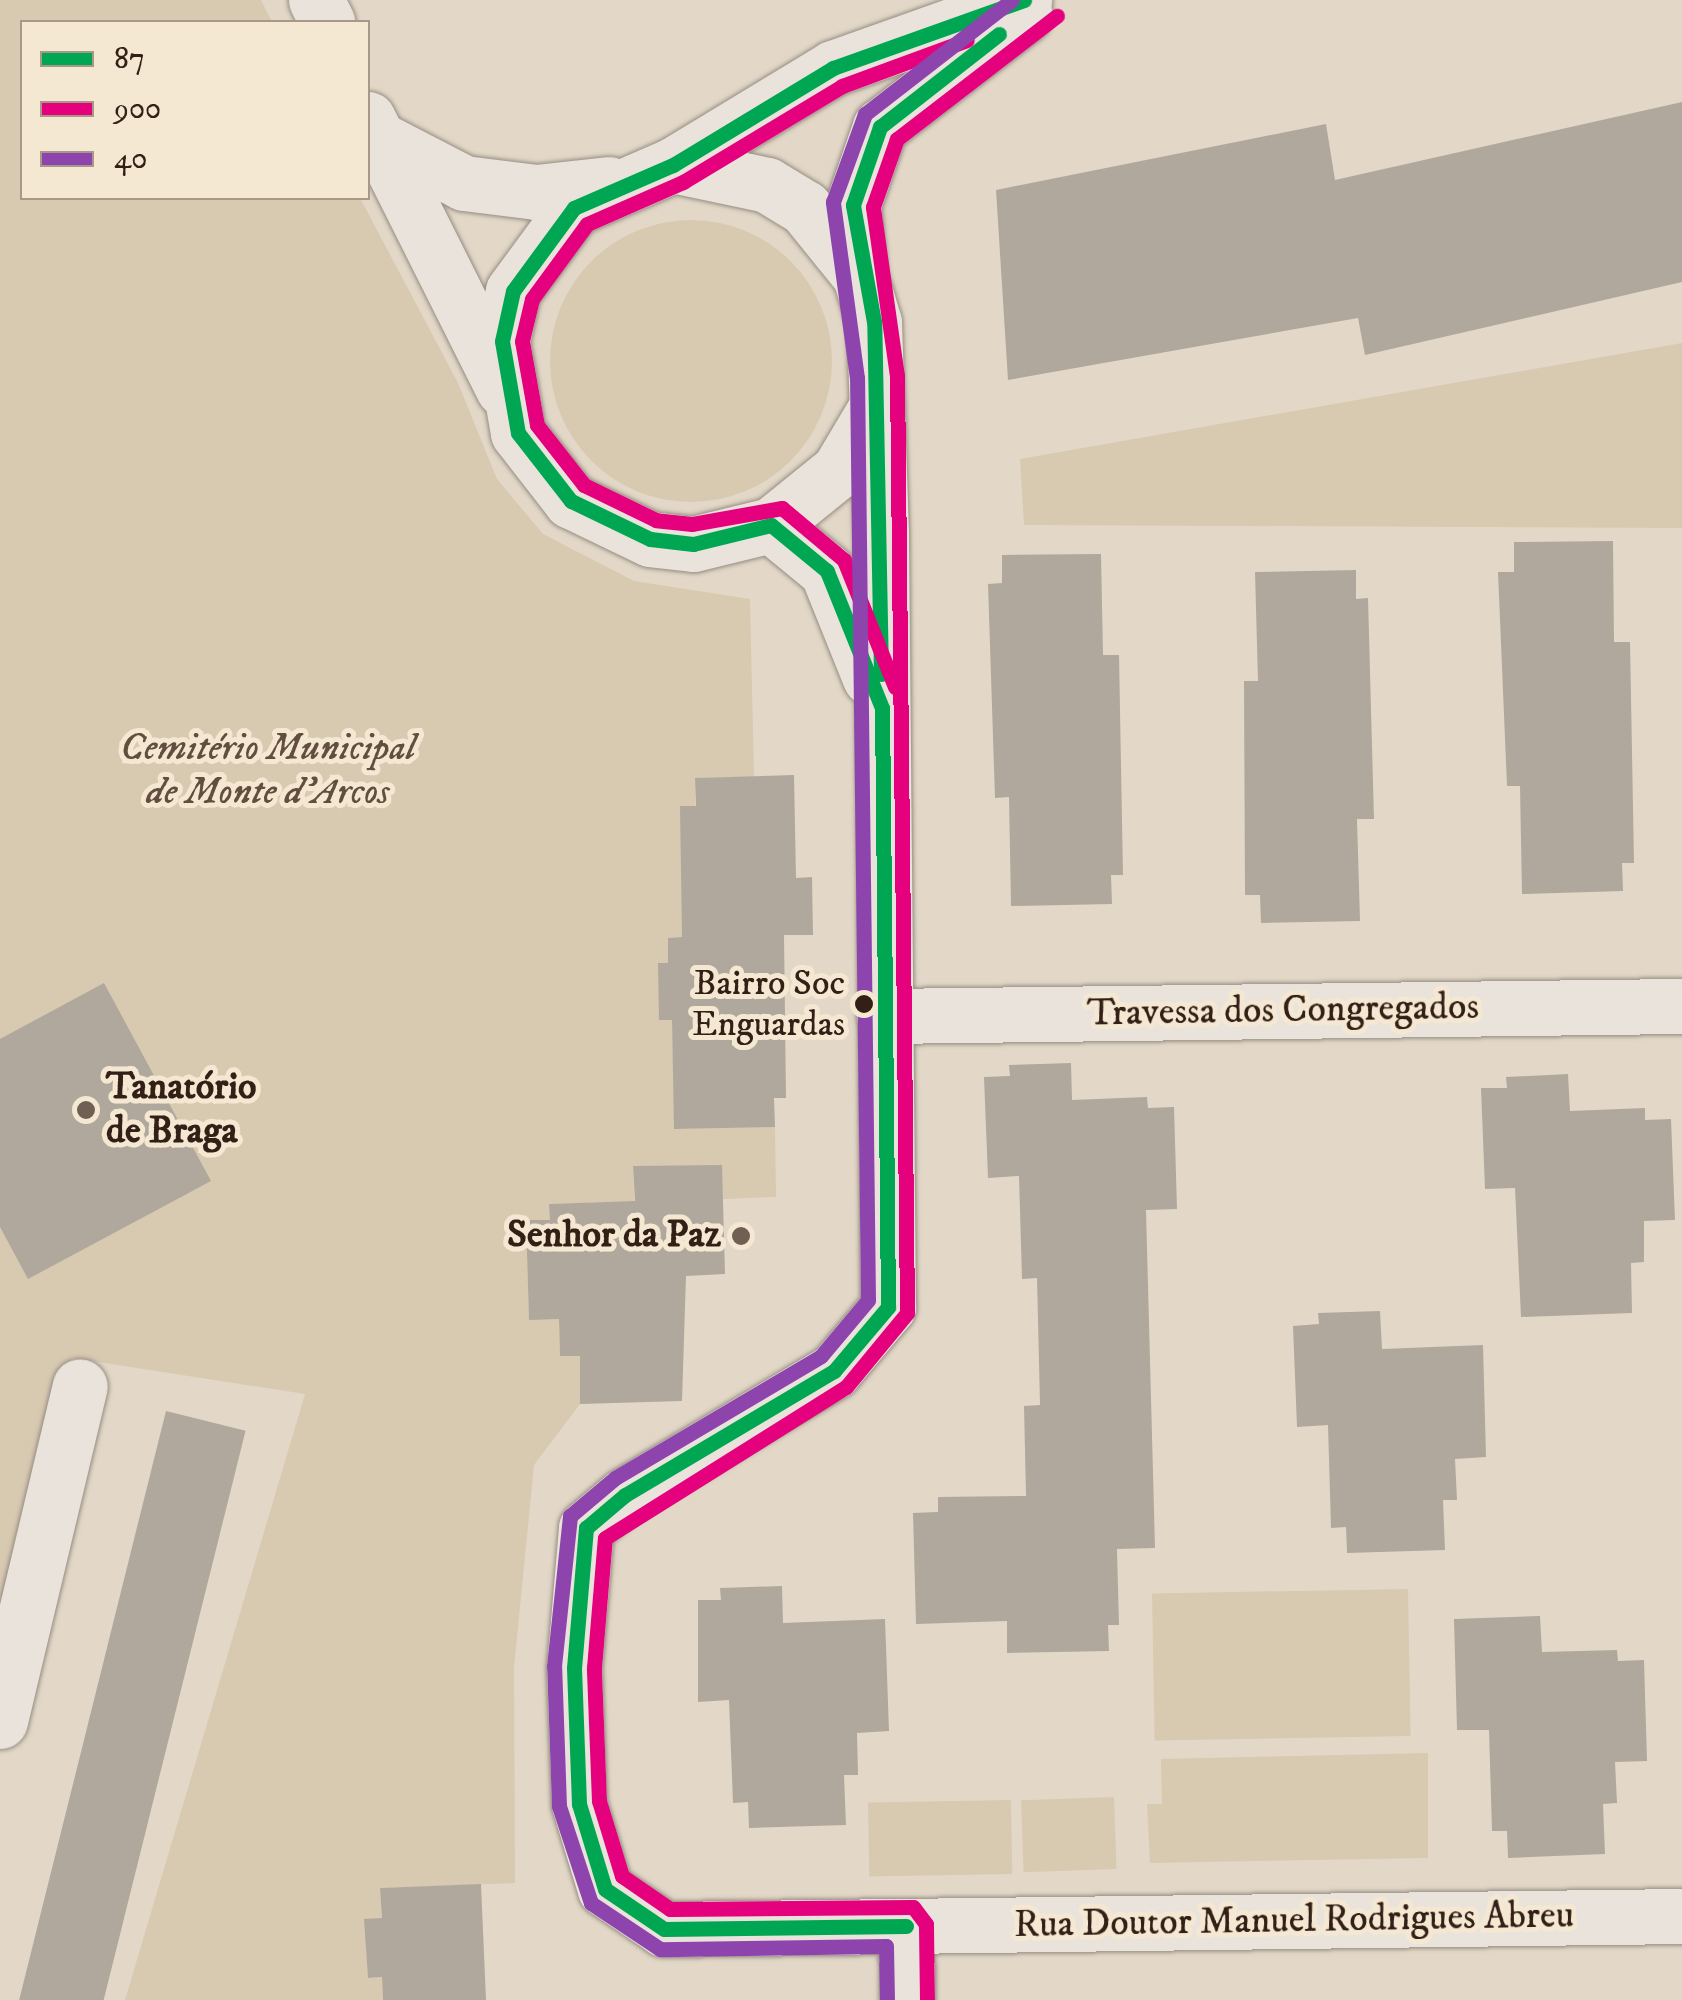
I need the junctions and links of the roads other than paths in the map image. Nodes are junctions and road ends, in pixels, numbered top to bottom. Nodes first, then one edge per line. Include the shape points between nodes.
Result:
1 (1024, 0) edge
2 (1045, 0) edge
3 (371, 128) edge
4 (673, 165) junction
5 (618, 183) junction
6 (860, 276) junction
7 (504, 392) junction
8 (877, 406) junction
9 (771, 525) junction
10 (882, 708) junction
11 (1682, 1006) edge
12 (884, 1016) junction
13 (80, 1386) dead end
14 (0, 1721) edge
15 (1682, 1916) edge
16 (906, 1926) junction
17 (907, 2000) edge

1 - 4 street via 833,68
2 - 6 street via 880,128 853,205
3 - 5 street via 464,183 536,192
3 - 7 street
4 - 5 street
4 - 6 street via 768,186 805,208
5 - 7 street via 574,208 530,261 502,341
6 - 8 street, Rua Doutor Manuel Rodrigues Abreu via 874,322
7 - 9 street via 540,471 609,525 693,544
8 - 9 street via 839,470
8 - 10 street, Rua Doutor Manuel Rodrigues Abreu
9 - 10 street, Rua Doutor Manuel Rodrigues Abreu via 827,571
10 - 12 street, Rua Doutor Manuel Rodrigues Abreu
11 - 12 street, Travessa dos Congregados
12 - 16 street, Rua Doutor Manuel Rodrigues Abreu via 888,1308 834,1371 625,1495 586,1528 574,1668 579,1804 605,1890 664,1929
13 - 14 street
15 - 16 street, Rua Doutor Manuel Rodrigues Abreu
16 - 17 street

